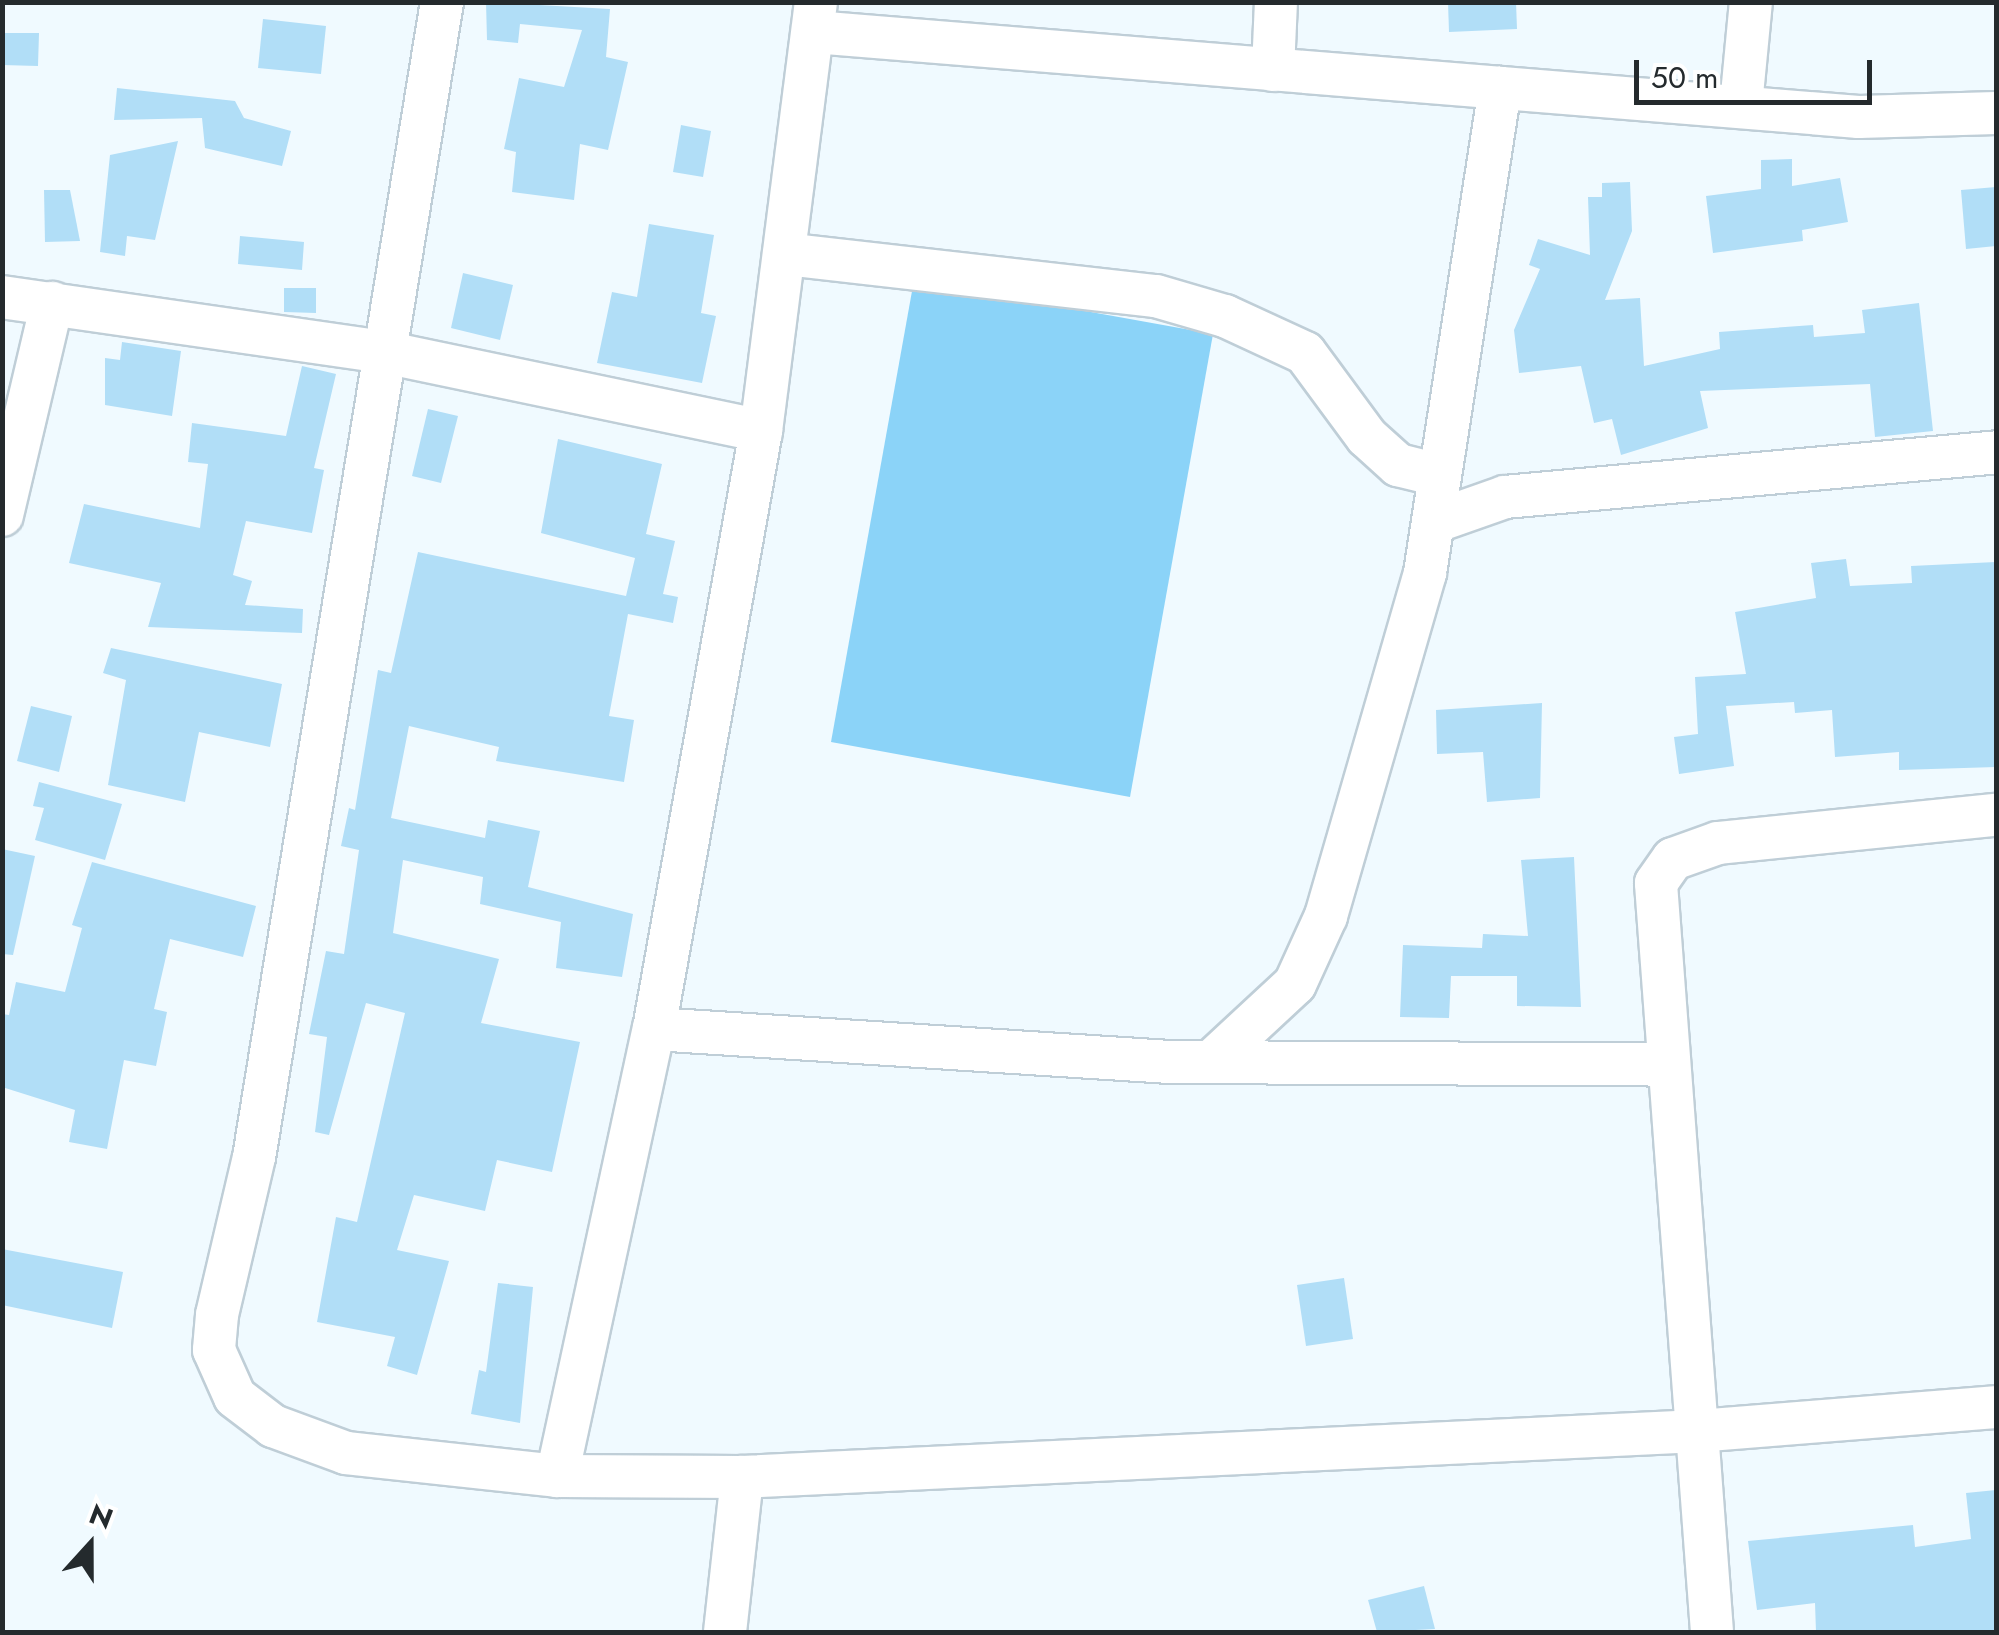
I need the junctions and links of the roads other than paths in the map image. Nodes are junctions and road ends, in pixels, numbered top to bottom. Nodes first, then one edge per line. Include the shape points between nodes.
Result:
1 (442, 2) edge
2 (1276, 2) edge
3 (1751, 2) edge
4 (815, 17) edge
5 (1273, 70) junction
6 (1500, 88) junction
7 (1741, 105) junction
8 (1996, 113) edge
9 (785, 254) junction
10 (2, 297) edge
11 (52, 304) junction
12 (389, 353) junction
13 (762, 431) junction
14 (1996, 452) edge
15 (1435, 474) junction
16 (2, 515) edge
17 (1434, 522) junction
18 (1996, 815) edge
19 (654, 1029) junction
20 (1212, 1060) junction
21 (1667, 1065) junction
22 (1996, 1408) edge
23 (1698, 1432) junction
24 (557, 1476) junction
25 (742, 1477) junction
26 (726, 1632) edge
27 (1712, 1632) edge

1 - 12 street
2 - 5 street
3 - 7 street
4 - 5 street
4 - 9 street
5 - 6 street
6 - 7 street
6 - 15 street
7 - 8 street via 1859,117
9 - 13 street
9 - 15 street via 1156,296 1225,316 1305,353 1367,437 1398,465
10 - 11 street
11 - 12 street
11 - 16 street
12 - 13 street
12 - 24 street via 254,1158 214,1350 235,1397 304,1441 418,1467
13 - 19 street
14 - 17 street via 1506,497
15 - 17 street
17 - 20 street via 1313,952 1278,1003
18 - 21 street via 1718,843 1672,859 1653,896
19 - 20 street
19 - 24 street
20 - 21 street
21 - 23 street
22 - 23 street
23 - 25 street
23 - 27 street
24 - 25 street
25 - 26 street

